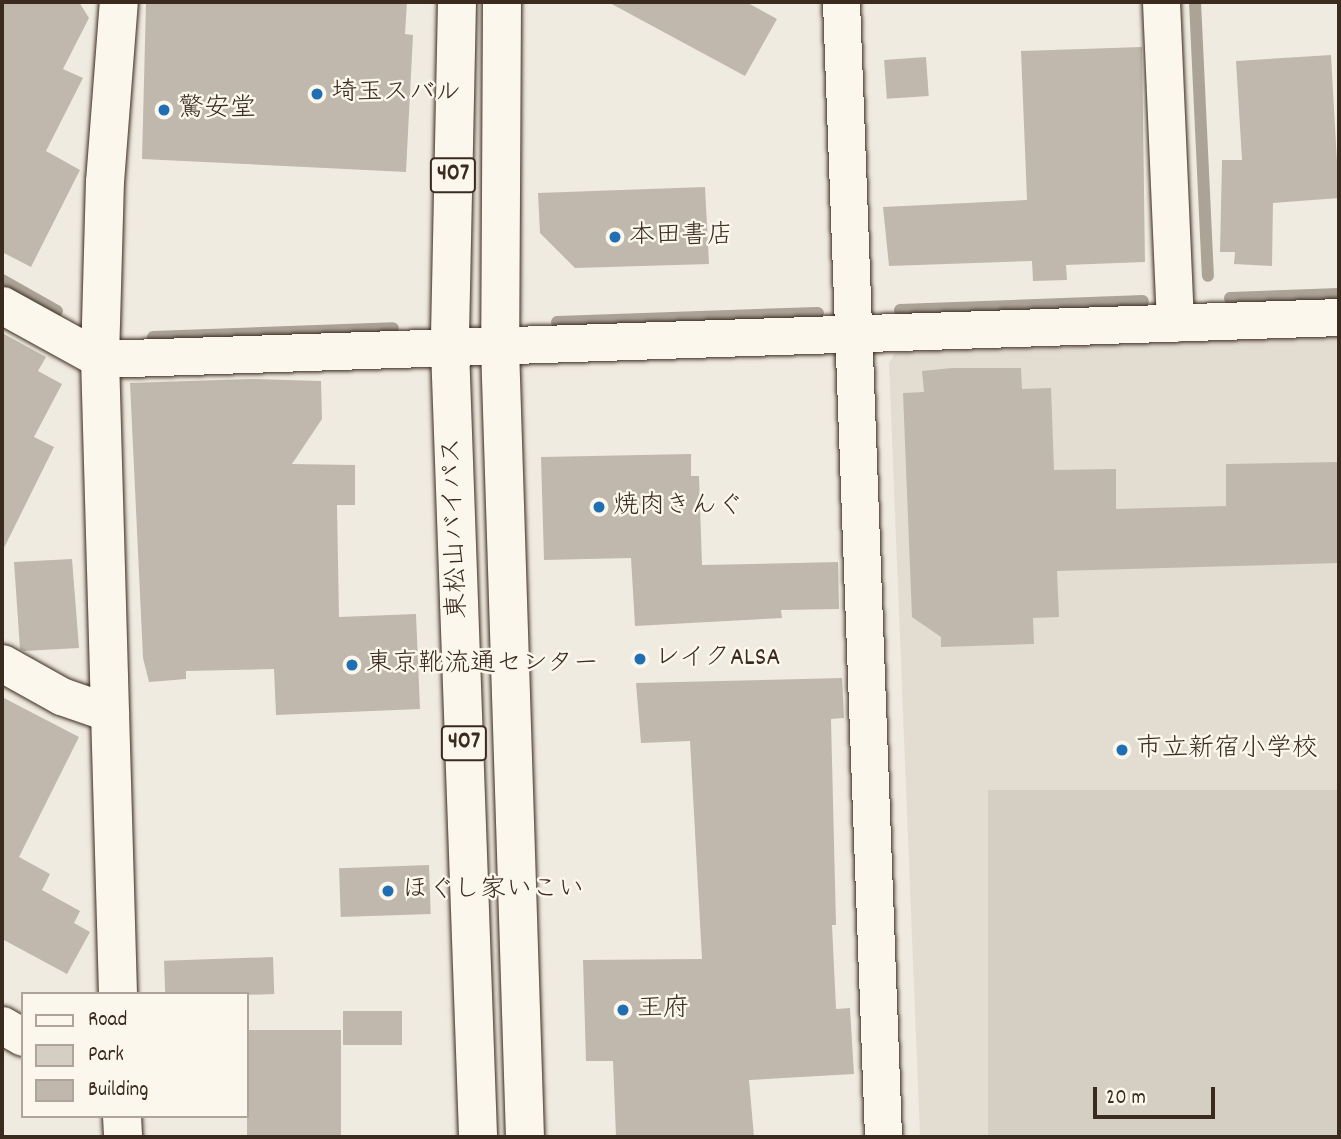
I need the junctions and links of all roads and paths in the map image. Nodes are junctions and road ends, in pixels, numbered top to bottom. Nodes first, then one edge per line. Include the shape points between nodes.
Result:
1 (457, 2) edge
2 (502, 2) edge
3 (841, 2) edge
4 (1161, 2) edge
5 (114, 4) edge
6 (2, 305) edge
7 (1339, 317) edge
8 (1175, 323) junction
9 (850, 336) junction
10 (500, 347) junction
11 (450, 349) junction
12 (100, 359) junction
13 (2, 663) edge
14 (110, 713) junction
15 (118, 992) edge
16 (2, 1025) edge
17 (21, 1036) edge
18 (122, 1118) edge
19 (123, 1137) edge
20 (478, 1137) edge
21 (525, 1137) edge
22 (883, 1137) edge

1 - 11 main road, 東松山バイパス / 407
2 - 10 main road, 東松山バイパス / 407
3 - 9 street
4 - 8 street
5 - 12 main road
6 - 12 street
7 - 8 street
8 - 9 street
9 - 10 street
9 - 22 street
10 - 11 street
10 - 21 main road, 東松山バイパス / 407
11 - 12 street
11 - 20 main road, 東松山バイパス / 407
12 - 14 main road
13 - 14 street via 61,696
14 - 15 main road
16 - 17 street
18 - 19 main road

